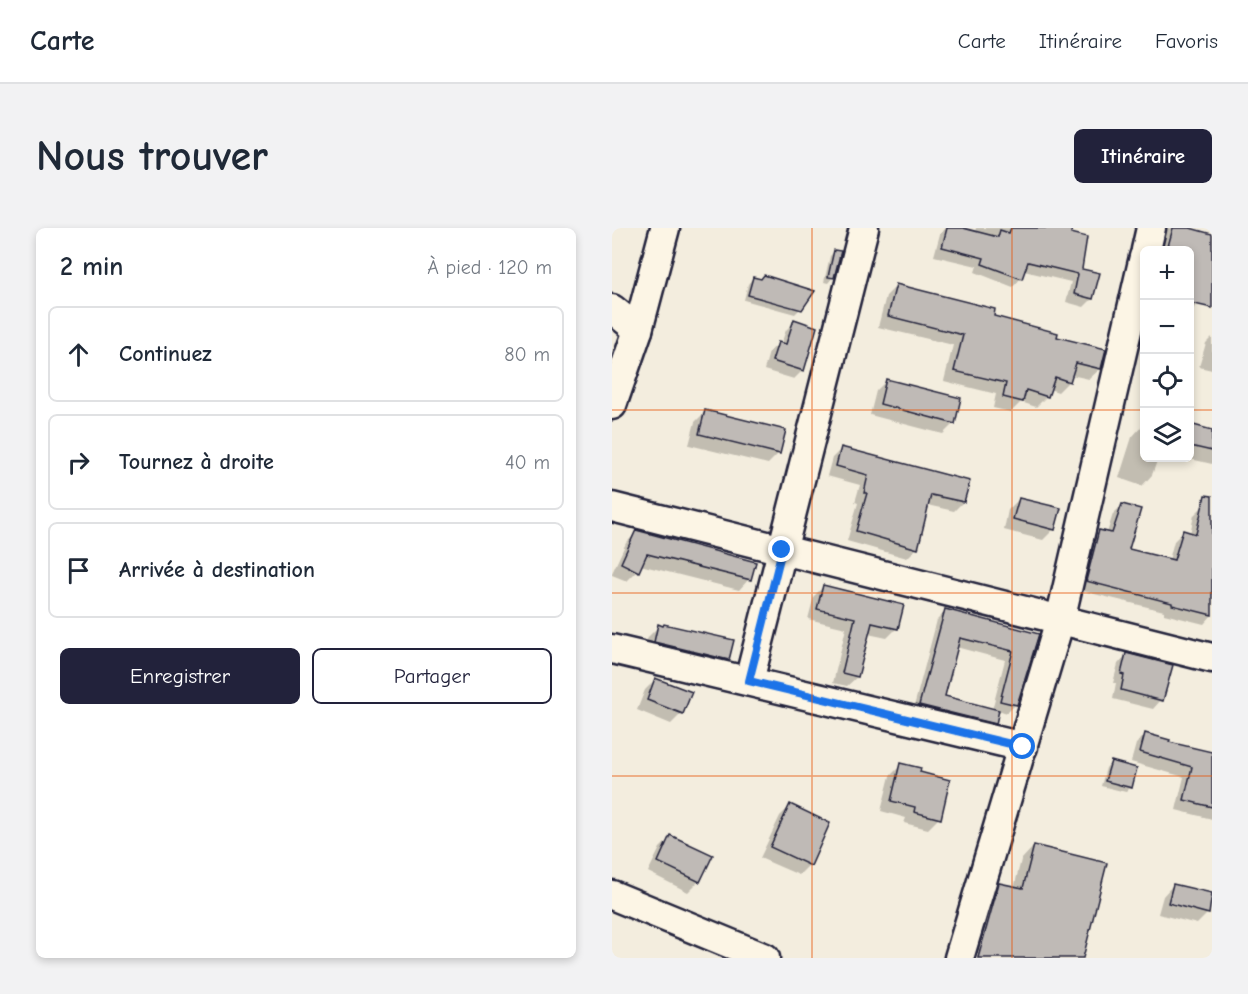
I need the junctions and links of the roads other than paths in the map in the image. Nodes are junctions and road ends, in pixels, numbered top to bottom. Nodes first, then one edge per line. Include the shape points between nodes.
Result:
1 (665, 228) edge
2 (864, 228) edge
3 (1151, 228) edge
4 (1147, 246) edge
5 (1140, 274) edge
6 (612, 309) edge
7 (638, 330) junction
8 (612, 405) edge
9 (612, 507) edge
10 (782, 550) junction
11 (1060, 620) junction
12 (612, 649) edge
13 (1212, 658) edge
14 (749, 681) junction
15 (1023, 747) junction
16 (612, 895) edge
17 (765, 958) edge
18 (960, 958) edge

1 - 7 street
2 - 10 street
3 - 4 street
5 - 11 street
6 - 7 street
7 - 8 street
9 - 10 street
10 - 11 street
10 - 14 street
11 - 13 street
11 - 15 street
12 - 14 street
14 - 15 street
15 - 18 street
16 - 17 street

